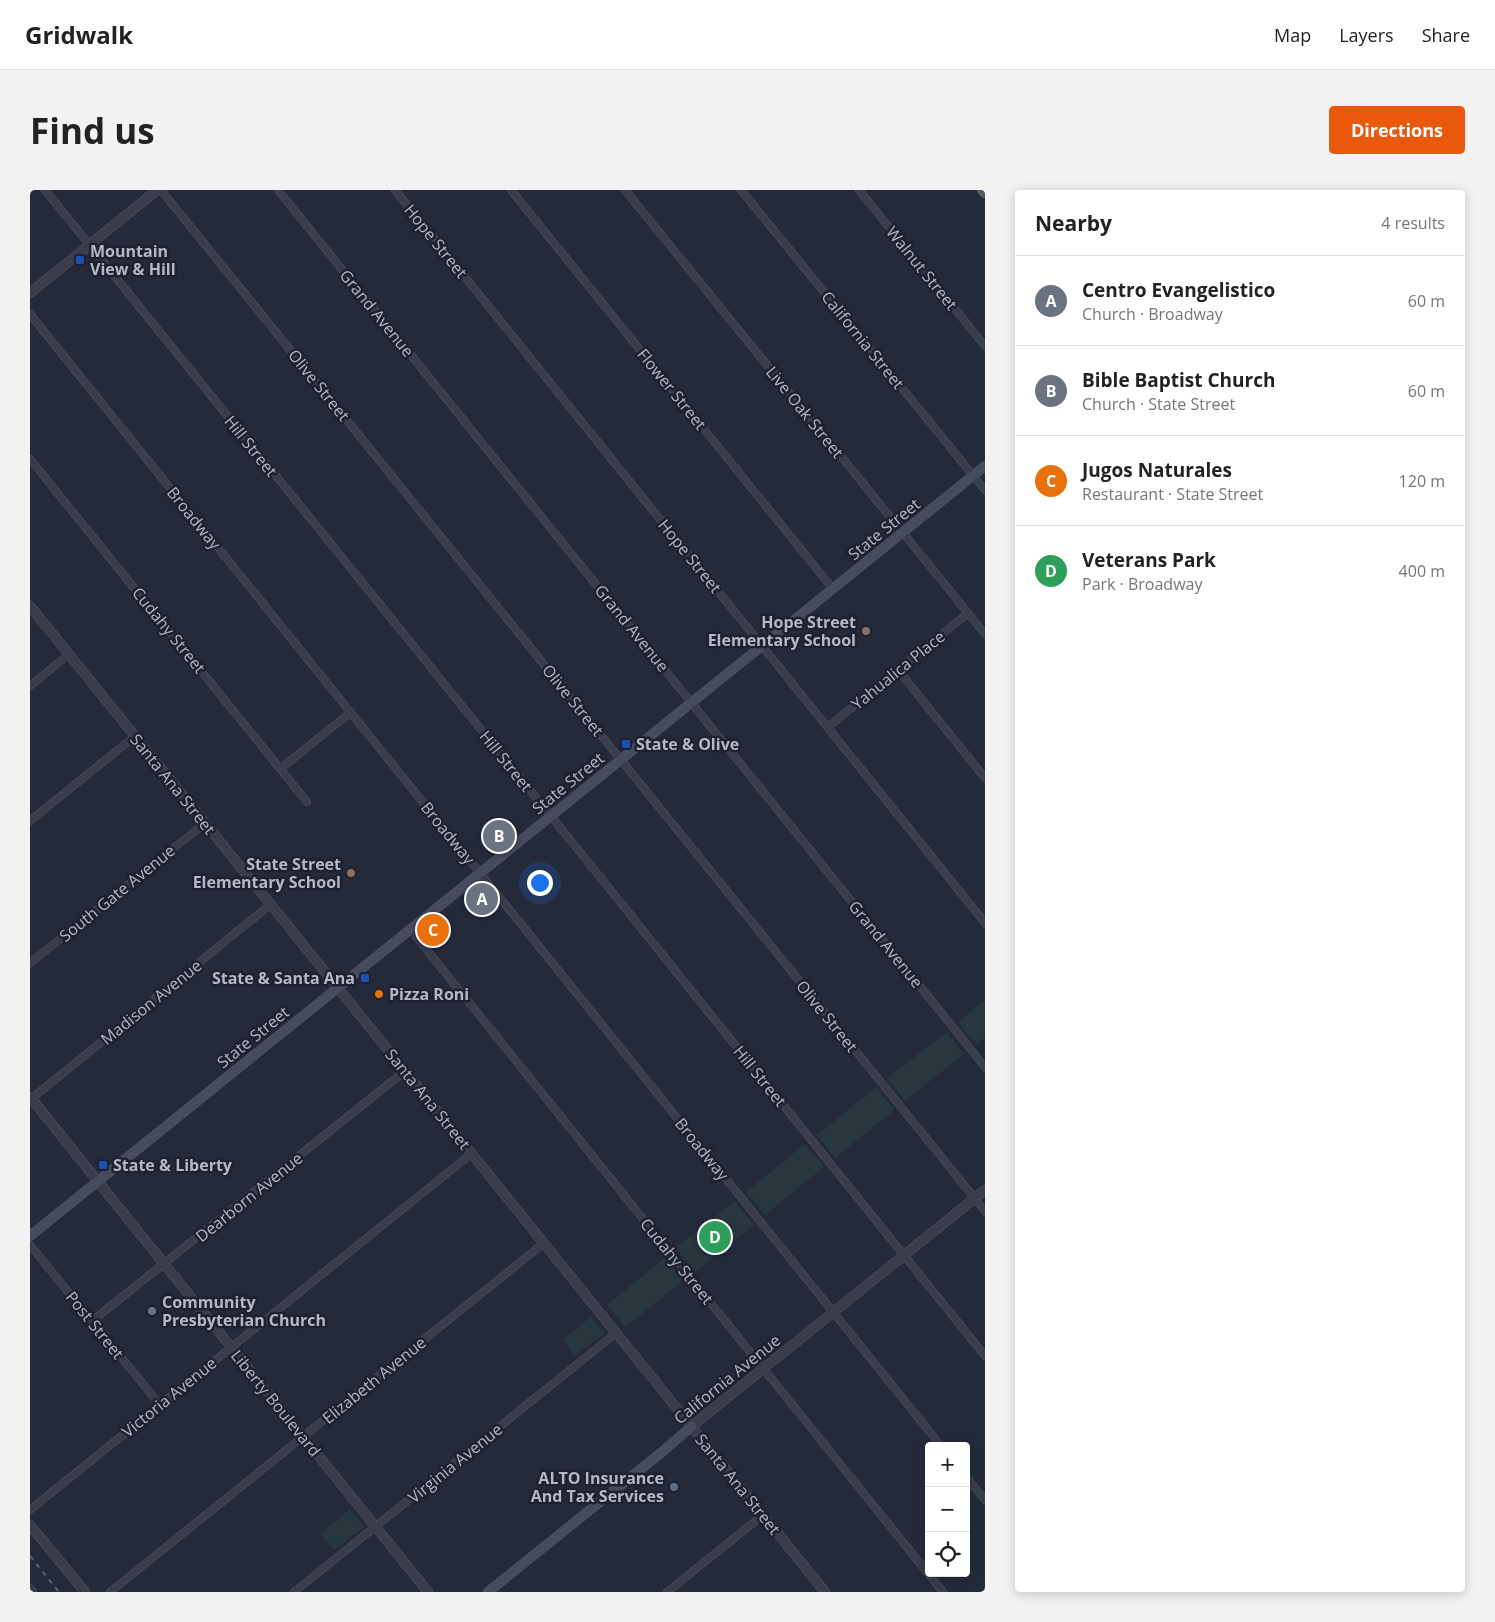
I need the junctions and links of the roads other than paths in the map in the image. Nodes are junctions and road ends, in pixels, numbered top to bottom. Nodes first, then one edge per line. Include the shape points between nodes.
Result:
1 (45, 190) edge
2 (159, 190) edge
3 (278, 190) edge
4 (395, 190) edge
5 (511, 190) edge
6 (625, 190) edge
7 (741, 190) edge
8 (859, 190) edge
9 (982, 190) edge
10 (985, 194) edge
11 (89, 246) junction
12 (30, 294) edge
13 (30, 314) edge
14 (985, 346) edge
15 (30, 459) edge
16 (985, 466) edge
17 (974, 475) junction
18 (985, 490) edge
19 (903, 532) junction
20 (833, 589) junction
21 (30, 606) edge
22 (968, 613) junction
23 (985, 634) edge
24 (762, 646) junction
25 (69, 654) junction
26 (898, 670) junction
27 (30, 686) edge
28 (692, 703) junction
29 (351, 712) junction
30 (828, 727) junction
31 (135, 736) junction
32 (621, 760) junction
33 (280, 769) junction
34 (985, 778) edge
35 (307, 802) dead end
36 (551, 816) junction
37 (30, 821) edge
38 (205, 823) junction
39 (480, 873) junction
40 (271, 904) junction
41 (985, 923) edge
42 (410, 929) junction
43 (30, 963) edge
44 (338, 987) junction
45 (985, 1067) edge
46 (405, 1071) junction
47 (30, 1098) edge
48 (472, 1153) junction
49 (98, 1181) junction
50 (985, 1190) edge
51 (975, 1198) junction
52 (985, 1211) edge
53 (30, 1236) edge
54 (544, 1243) junction
55 (30, 1245) edge
56 (904, 1255) junction
57 (165, 1264) junction
58 (834, 1312) junction
59 (92, 1322) junction
60 (616, 1333) junction
61 (231, 1347) junction
62 (985, 1356) edge
63 (763, 1369) junction
64 (160, 1405) junction
65 (692, 1426) junction
66 (303, 1436) junction
67 (938, 1442) edge
68 (970, 1482) edge
69 (985, 1500) edge
70 (30, 1510) edge
71 (763, 1515) junction
72 (30, 1524) edge
73 (376, 1526) junction
74 (30, 1589) edge
75 (32, 1592) edge
76 (85, 1592) edge
77 (110, 1592) edge
78 (294, 1592) edge
79 (428, 1592) edge
80 (488, 1592) edge
81 (667, 1592) edge
82 (825, 1592) edge
83 (943, 1592) edge

1 - 11 street, Hill Street
2 - 11 street
2 - 32 street, Olive Street
3 - 28 street, Grand Avenue
4 - 24 street, Hope Street
5 - 20 street, Flower Street
6 - 19 street, Live Oak Street
7 - 17 street, California Street
8 - 14 street, Walnut Street
9 - 10 main road
11 - 12 street
11 - 36 street, Hill Street
13 - 29 street, Broadway
15 - 33 street, Cudahy Street
16 - 17 main road, State Street
17 - 18 street, California Street
17 - 19 main road, State Street
19 - 20 main road, State Street
19 - 22 street, Live Oak Street
20 - 24 main road, State Street
21 - 25 street, Santa Ana Street
22 - 23 street, Live Oak Street
22 - 26 street, Yahualica Place
24 - 28 main road, State Street
24 - 30 street, Hope Street
25 - 27 street
25 - 31 street, Santa Ana Street
26 - 30 street, Yahualica Place
26 - 34 street
28 - 32 main road, State Street
28 - 45 street, Grand Avenue
29 - 33 street
29 - 39 street, Broadway
30 - 41 street, Hope Street
31 - 37 street
31 - 38 street, Santa Ana Street
32 - 36 main road, State Street
32 - 51 street, Olive Street
33 - 35 street, Cudahy Street
36 - 39 main road, State Street
36 - 56 street, Hill Street
38 - 40 street, Santa Ana Street
38 - 43 street, South Gate Avenue
39 - 42 main road, State Street
39 - 58 street, Broadway
40 - 44 street, Santa Ana Street
40 - 47 street, Madison Avenue
42 - 44 main road, State Street
42 - 63 street, Cudahy Street
44 - 46 street, Santa Ana Street
44 - 49 main road, State Street
46 - 48 street, Santa Ana Street
46 - 57 street, Dearborn Avenue
47 - 49 street, Liberty Boulevard
48 - 54 street, Santa Ana Street
48 - 61 street, Victoria Avenue
49 - 53 main road, State Street
49 - 57 street, Liberty Boulevard
50 - 51 street, California Avenue
51 - 52 street, Olive Street
51 - 56 street, California Avenue
54 - 60 street, Santa Ana Street
54 - 66 street, Elizabeth Avenue
55 - 59 street, Post Street
56 - 58 street, California Avenue
56 - 62 street, Hill Street
57 - 59 street, Dearborn Avenue
57 - 61 street, Liberty Boulevard
58 - 63 street, California Avenue
58 - 67 street, Broadway
59 - 64 street, Post Street
60 - 65 street, Santa Ana Street
60 - 73 street, Virginia Avenue
61 - 64 street, Victoria Avenue
61 - 66 street, Liberty Boulevard
63 - 65 street, California Avenue
63 - 83 street, Cudahy Street
64 - 70 street, Victoria Avenue
65 - 71 street, Santa Ana Street
65 - 80 main road, California Avenue
66 - 73 street, Liberty Boulevard
66 - 77 street, Elizabeth Avenue
68 - 69 street
71 - 81 street
71 - 82 street, Santa Ana Street
72 - 76 street
73 - 78 street, Virginia Avenue
73 - 79 street, Liberty Boulevard
74 - 75 street

